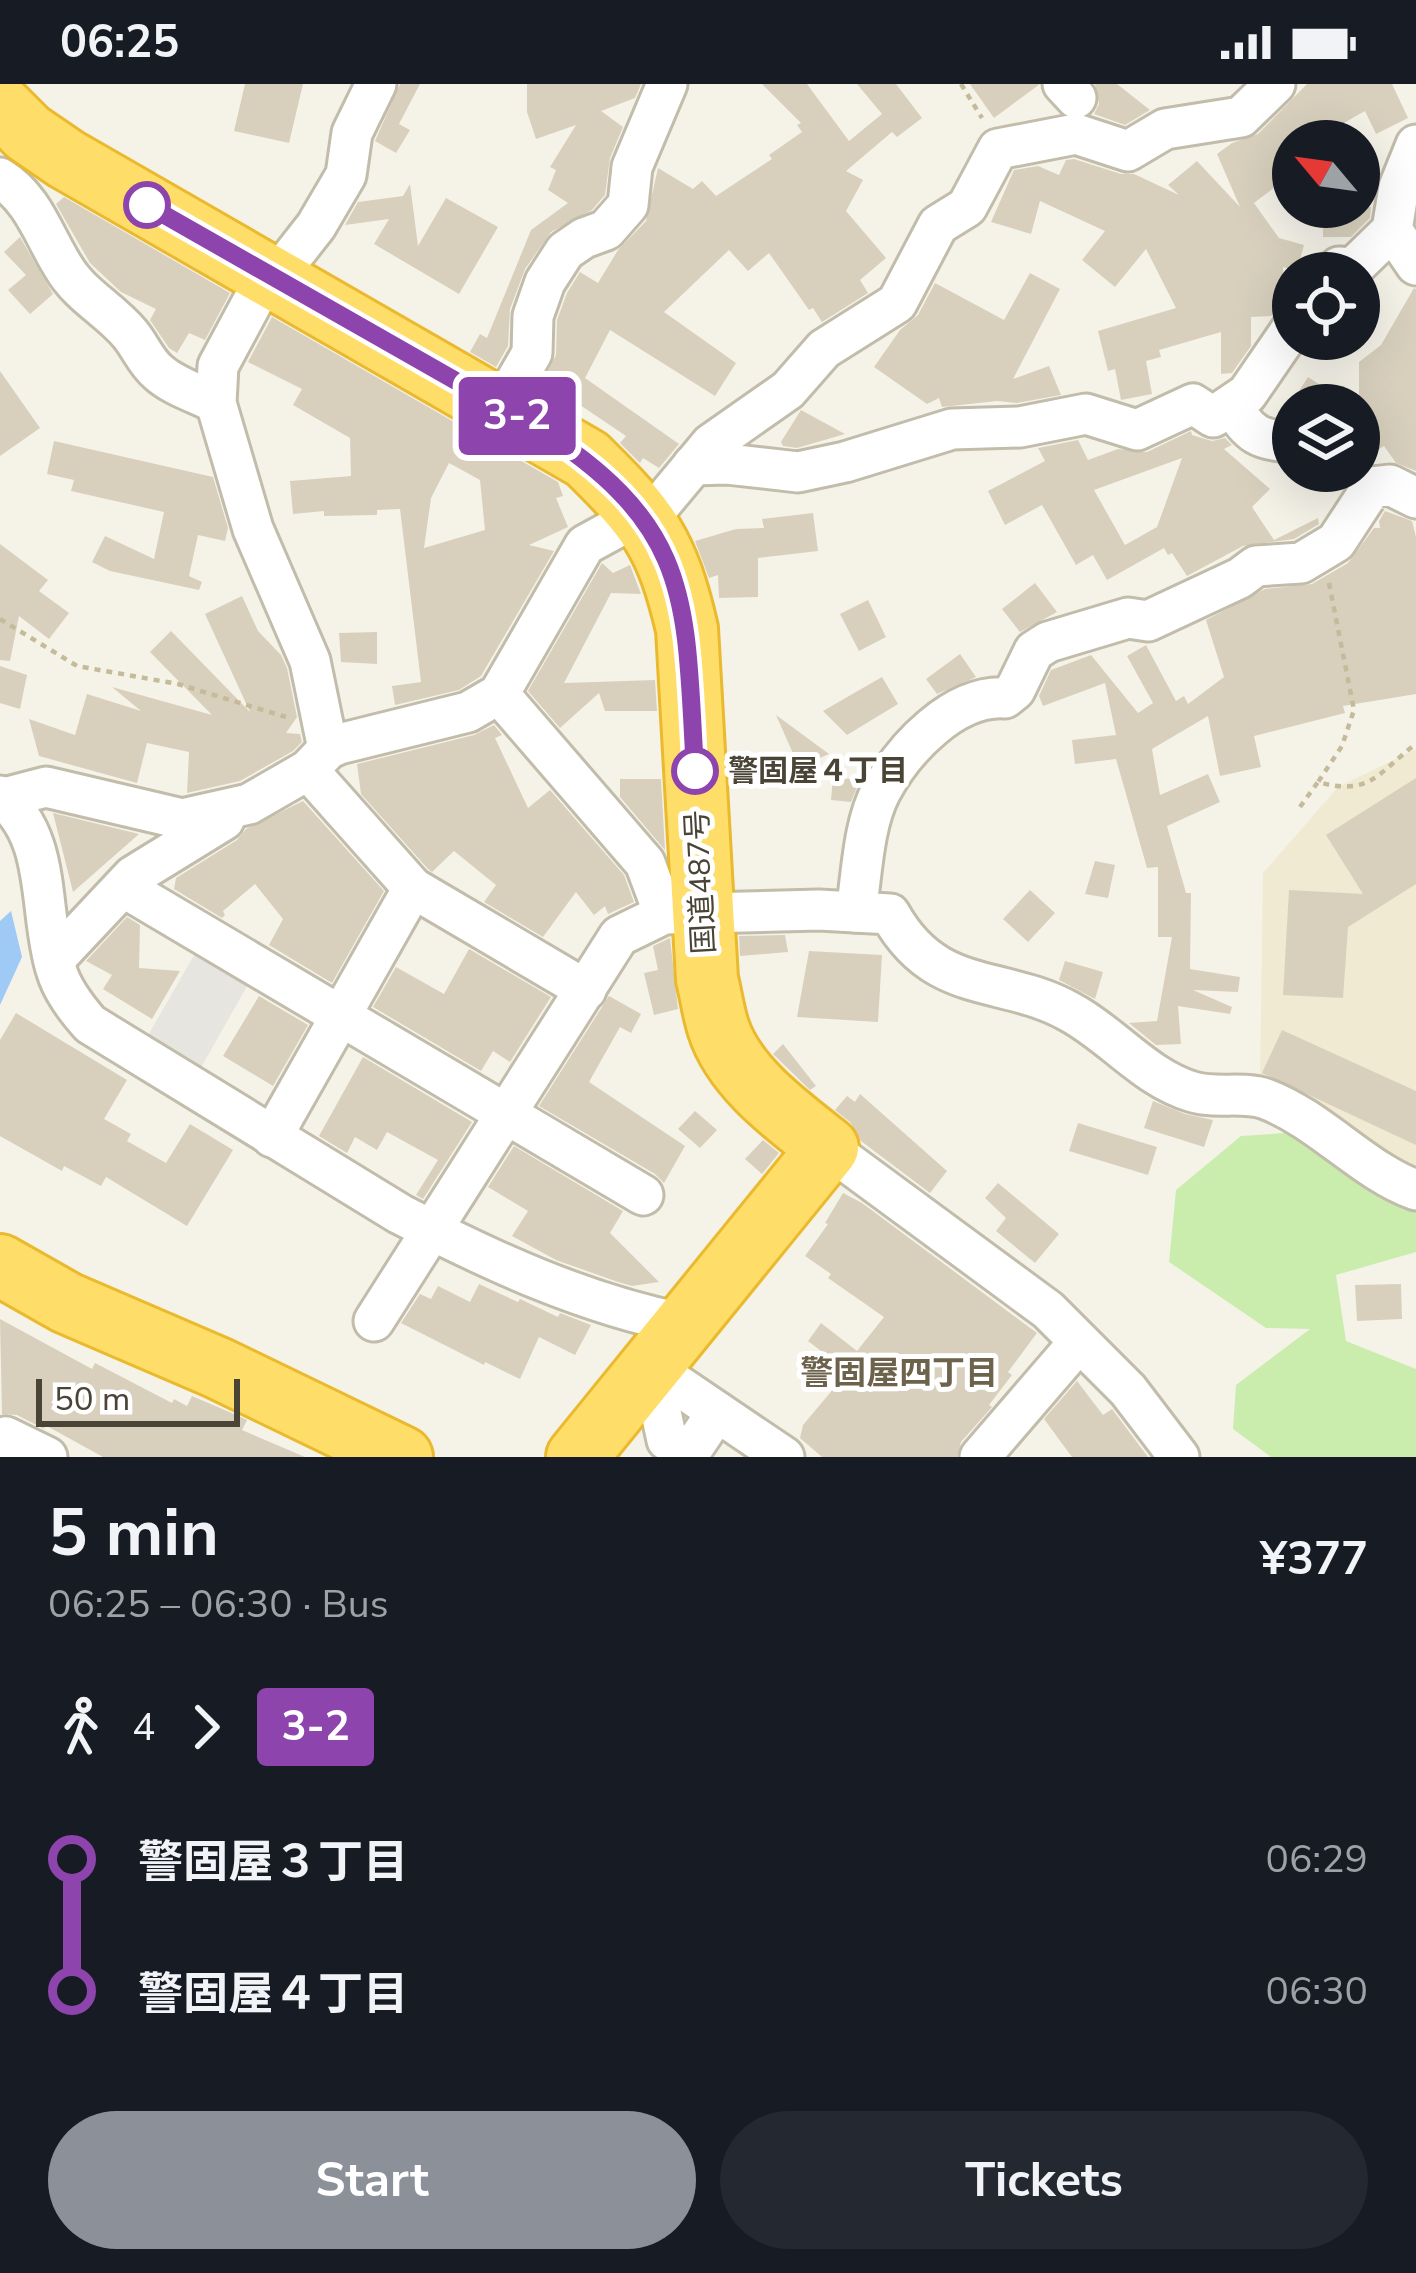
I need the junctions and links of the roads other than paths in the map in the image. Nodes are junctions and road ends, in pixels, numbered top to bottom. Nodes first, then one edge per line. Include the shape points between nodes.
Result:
1 (376, 84) edge
2 (667, 84) edge
3 (1275, 84) edge
4 (0, 105) edge
5 (1416, 145) edge
6 (0, 178) edge
7 (1408, 238) edge
8 (1380, 253) edge
9 (1416, 265) edge
10 (272, 275) junction
11 (1272, 358) edge
12 (216, 403) junction
13 (1232, 405) junction
14 (501, 407) junction
15 (1272, 441) edge
16 (693, 465) junction
17 (1380, 483) edge
18 (1356, 492) edge
19 (1416, 498) edge
20 (643, 518) junction
21 (499, 694) junction
22 (320, 750) junction
23 (2, 797) edge
24 (249, 804) junction
25 (123, 887) junction
26 (413, 888) junction
27 (856, 912) junction
28 (683, 914) junction
29 (54, 960) junction
30 (586, 990) junction
31 (342, 1015) junction
32 (508, 1112) junction
33 (272, 1137) junction
34 (828, 1148) junction
35 (1416, 1190) edge
36 (643, 1195) dead end
37 (433, 1232) junction
38 (0, 1265) edge
39 (374, 1321) dead end
40 (1079, 1342) junction
41 (668, 1346) junction
42 (718, 1412) junction
43 (0, 1441) edge
44 (47, 1457) edge
45 (402, 1457) edge
46 (577, 1457) edge
47 (784, 1457) edge
48 (980, 1457) edge
49 (1179, 1457) edge

1 - 10 street via 352,133 346,175 316,226
2 - 14 street via 632,167 628,205 606,230 565,251 545,282 532,353
3 - 16 street via 1241,118 1165,129 1128,151 1076,134 998,149 967,207 938,225 897,303 824,349 788,390 711,443
4 - 10 highway, 国道487号 via 66,159
5 - 7 street via 1399,187
6 - 12 street via 16,188 62,267 152,367
7 - 8 street
7 - 9 street
10 - 12 street via 218,366
10 - 14 highway, 国道487号
11 - 13 street
12 - 22 street via 254,529 310,661
13 - 15 street via 1252,435
13 - 16 street via 1213,417 1193,404 1137,430 1086,414 952,429 798,472
14 - 20 highway, 国道487号 via 587,459
16 - 20 street
17 - 19 street
18 - 27 street via 1336,542 1301,563 1256,566 1148,621 1128,618 1048,642 1005,698 984,696 957,709 918,741 873,814
20 - 21 street via 585,545
20 - 28 highway, 国道487号 via 674,572 687,628
21 - 22 street via 467,712
21 - 28 street
22 - 24 street
22 - 26 street
23 - 24 street via 46,787 182,819
23 - 29 street via 36,849
24 - 25 street
25 - 29 street
25 - 31 street
26 - 30 street
26 - 31 street
27 - 28 street
27 - 35 street via 890,914 906,944 965,981 1072,1012 1194,1093 1264,1098
28 - 30 street via 619,936
28 - 34 highway, 国道487号 via 719,1031 742,1069
29 - 33 street via 70,1001 90,1024
30 - 32 street
31 - 32 street
31 - 33 street
32 - 36 street
32 - 37 street
33 - 37 street
34 - 40 street via 1048,1310
34 - 41 highway
37 - 39 street
37 - 41 street via 598,1304
38 - 45 highway
40 - 48 street
40 - 49 street
41 - 42 street
41 - 42 street via 667,1440 688,1455
41 - 46 highway
42 - 47 street
43 - 44 street

